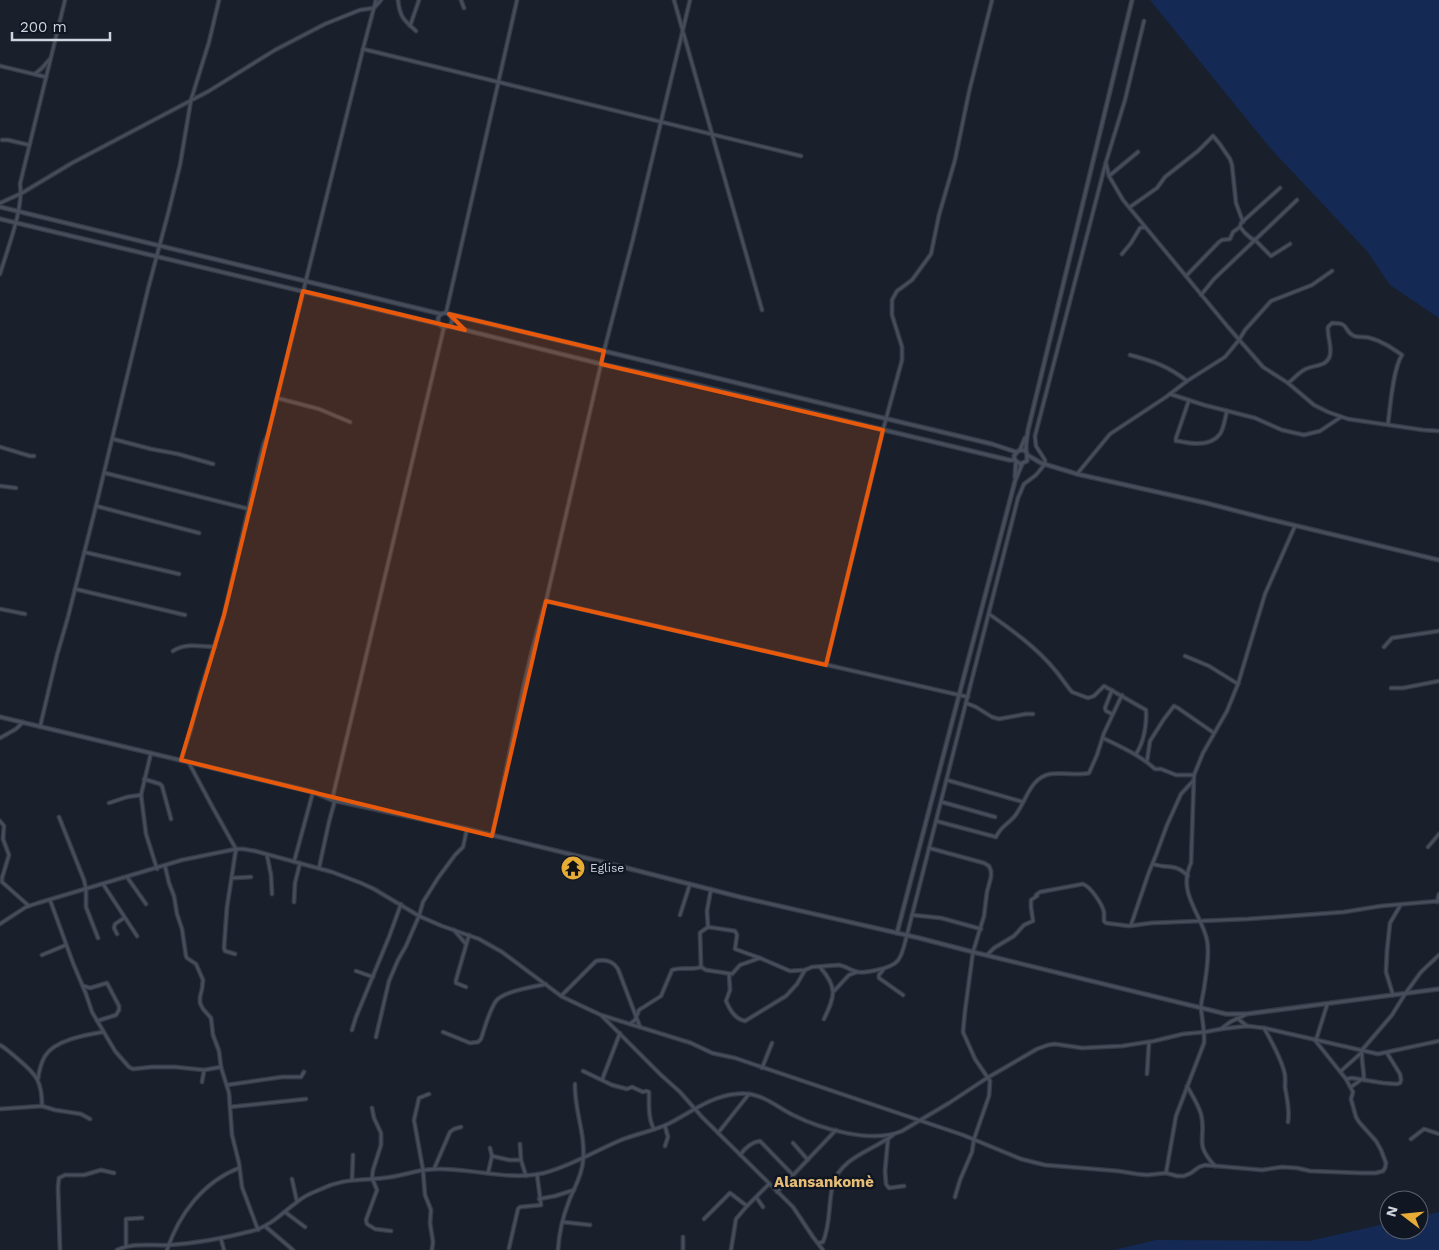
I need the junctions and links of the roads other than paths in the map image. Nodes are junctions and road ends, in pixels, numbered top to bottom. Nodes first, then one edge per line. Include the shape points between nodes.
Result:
1 (65, 0) edge
2 (219, 0) edge
3 (376, 0) edge
4 (381, 0) edge
5 (398, 0) edge
6 (419, 0) edge
7 (461, 0) edge
8 (517, 0) edge
9 (674, 0) edge
10 (690, 0) edge
11 (992, 0) edge
12 (1132, 0) edge
13 (374, 8) junction
14 (464, 8) dead end
15 (1144, 21) dead end
16 (410, 26) junction
17 (682, 30) junction
18 (416, 32) dead end
19 (363, 49) junction
20 (51, 58) junction
21 (0, 66) edge
22 (33, 75) junction
23 (46, 77) junction
24 (498, 82) junction
25 (190, 100) junction
26 (661, 121) junction
27 (712, 134) junction
28 (2, 140) dead end
29 (29, 145) junction
30 (1138, 152) dead end
31 (801, 156) dead end
32 (1106, 162) junction
33 (1109, 176) junction
34 (1280, 188) dead end
35 (22, 194) junction
36 (1297, 200) dead end
37 (0, 205) edge
38 (1129, 207) junction
39 (19, 211) junction
40 (0, 219) edge
41 (1243, 222) junction
42 (15, 223) junction
43 (1145, 227) junction
44 (1240, 227) junction
45 (1254, 240) junction
46 (1290, 244) dead end
47 (160, 245) junction
48 (1122, 254) dead end
49 (157, 256) junction
50 (1332, 271) dead end
51 (0, 274) edge
52 (1186, 276) junction
53 (306, 280) junction
54 (303, 291) junction
55 (1202, 295) junction
56 (762, 310) dead end
57 (448, 313) junction
58 (441, 314) junction
59 (439, 324) junction
60 (449, 326) junction
61 (444, 327) junction
62 (1239, 340) junction
63 (604, 351) junction
64 (1130, 355) dead end
65 (601, 364) junction
66 (1186, 381) junction
67 (1288, 383) junction
68 (1170, 394) junction
69 (277, 398) junction
70 (1189, 400) junction
71 (1227, 411) junction
72 (1342, 417) junction
73 (886, 419) junction
74 (350, 422) dead end
75 (1388, 425) junction
76 (883, 430) junction
77 (1028, 430) junction
78 (1439, 431) edge
79 (113, 439) junction
80 (0, 447) edge
81 (1018, 451) junction
82 (1027, 453) junction
83 (34, 456) dead end
84 (1016, 461) junction
85 (1024, 463) junction
86 (1043, 463) junction
87 (213, 464) dead end
88 (105, 473) junction
89 (1077, 474) junction
90 (1015, 481) junction
91 (0, 486) edge
92 (16, 488) dead end
93 (96, 506) junction
94 (249, 509) junction
95 (1295, 526) junction
96 (199, 533) dead end
97 (84, 552) junction
98 (1439, 560) edge
99 (179, 574) dead end
100 (75, 588) junction
101 (546, 600) junction
102 (0, 609) edge
103 (25, 614) dead end
104 (988, 614) junction
105 (185, 616) dead end
106 (1439, 631) edge
107 (214, 647) junction
108 (1384, 647) dead end
109 (173, 651) dead end
110 (1185, 656) dead end
111 (826, 665) junction
112 (1439, 681) edge
113 (1238, 684) junction
114 (1391, 688) dead end
115 (1112, 690) junction
116 (960, 695) junction
117 (1122, 695) junction
118 (968, 697) junction
119 (966, 704) junction
120 (1033, 714) dead end
121 (1112, 714) junction
122 (0, 717) edge
123 (23, 722) junction
124 (40, 726) junction
125 (1214, 733) junction
126 (0, 738) edge
127 (1102, 738) junction
128 (151, 754) junction
129 (1136, 754) junction
130 (180, 760) junction
131 (1147, 761) junction
132 (189, 762) junction
133 (1194, 775) junction
134 (144, 779) junction
135 (947, 780) junction
136 (1194, 780) junction
137 (313, 792) junction
138 (141, 795) junction
139 (334, 800) junction
140 (942, 802) junction
141 (1024, 802) junction
142 (109, 803) dead end
143 (995, 817) dead end
144 (59, 818) dead end
145 (170, 818) dead end
146 (0, 821) edge
147 (936, 821) junction
148 (467, 829) junction
149 (1439, 834) edge
150 (492, 836) junction
151 (1428, 847) dead end
152 (929, 848) junction
153 (236, 849) junction
154 (267, 855) junction
155 (294, 862) junction
156 (300, 863) junction
157 (1152, 864) junction
158 (165, 866) junction
159 (320, 868) junction
160 (156, 869) junction
161 (1188, 876) junction
162 (127, 877) junction
163 (251, 877) dead end
164 (232, 878) junction
165 (103, 884) junction
166 (690, 884) junction
167 (86, 889) junction
168 (712, 889) junction
169 (272, 894) dead end
170 (1439, 894) edge
171 (50, 900) junction
172 (294, 902) dead end
173 (1438, 902) edge
174 (146, 904) dead end
175 (401, 904) junction
176 (29, 906) junction
177 (1400, 906) junction
178 (680, 915) dead end
179 (912, 915) junction
180 (419, 916) junction
181 (124, 918) junction
182 (1200, 921) junction
183 (0, 924) edge
184 (1131, 925) junction
185 (708, 927) junction
186 (453, 929) junction
187 (981, 929) junction
188 (897, 933) junction
189 (117, 934) dead end
190 (469, 935) junction
191 (907, 935) junction
192 (137, 936) dead end
193 (98, 938) dead end
194 (466, 944) junction
195 (66, 945) junction
196 (973, 952) junction
197 (42, 954) dead end
198 (235, 954) dead end
199 (987, 955) junction
200 (1439, 955) edge
201 (760, 958) junction
202 (701, 967) junction
203 (820, 967) junction
204 (884, 968) junction
205 (805, 970) junction
206 (356, 971) dead end
207 (858, 972) junction
208 (729, 974) junction
209 (373, 977) junction
210 (546, 984) junction
211 (82, 985) junction
212 (466, 987) dead end
213 (1439, 989) edge
214 (834, 991) junction
215 (1405, 994) junction
216 (903, 995) dead end
217 (1393, 995) junction
218 (561, 996) junction
219 (1327, 1004) junction
220 (1201, 1008) junction
221 (1246, 1014) junction
222 (601, 1015) junction
223 (637, 1016) junction
224 (1237, 1018) junction
225 (824, 1020) dead end
226 (97, 1021) junction
227 (630, 1024) junction
228 (1247, 1026) junction
229 (640, 1027) junction
230 (1264, 1028) junction
231 (1221, 1029) junction
232 (352, 1030) dead end
233 (103, 1032) junction
234 (443, 1032) dead end
235 (1205, 1032) junction
236 (620, 1033) junction
237 (376, 1037) dead end
238 (1315, 1039) junction
239 (1439, 1041) edge
240 (1149, 1042) junction
241 (772, 1043) dead end
242 (0, 1045) edge
243 (1362, 1052) junction
244 (1387, 1053) junction
245 (221, 1067) junction
246 (762, 1068) junction
247 (204, 1070) junction
248 (583, 1071) dead end
249 (1341, 1071) junction
250 (304, 1072) dead end
251 (1147, 1074) dead end
252 (987, 1078) junction
253 (38, 1079) junction
254 (1346, 1079) junction
255 (602, 1080) junction
256 (1363, 1080) junction
257 (202, 1082) dead end
258 (575, 1084) dead end
259 (227, 1085) junction
260 (1186, 1086) junction
261 (1350, 1087) junction
262 (429, 1094) dead end
263 (749, 1094) junction
264 (306, 1099) dead end
265 (42, 1106) junction
266 (230, 1107) junction
267 (372, 1108) dead end
268 (0, 1109) edge
269 (695, 1110) junction
270 (90, 1118) dead end
271 (918, 1120) junction
272 (1288, 1122) dead end
273 (665, 1125) junction
274 (462, 1126) dead end
275 (654, 1129) junction
276 (836, 1130) junction
277 (718, 1133) junction
278 (1439, 1134) edge
279 (888, 1137) junction
280 (1411, 1139) dead end
281 (974, 1140) junction
282 (793, 1143) dead end
283 (520, 1144) dead end
284 (665, 1146) dead end
285 (490, 1148) dead end
286 (740, 1154) junction
287 (353, 1155) dead end
288 (492, 1156) junction
289 (583, 1158) junction
290 (521, 1160) junction
291 (808, 1160) junction
292 (1215, 1166) junction
293 (239, 1168) junction
294 (423, 1170) junction
295 (434, 1170) junction
296 (114, 1173) dead end
297 (488, 1173) junction
298 (1166, 1173) junction
299 (537, 1174) junction
300 (793, 1175) junction
301 (526, 1176) junction
302 (372, 1178) junction
303 (292, 1179) dead end
304 (352, 1180) junction
305 (769, 1184) junction
306 (904, 1186) dead end
307 (575, 1189) junction
308 (777, 1192) junction
309 (756, 1197) junction
310 (955, 1198) dead end
311 (539, 1199) junction
312 (297, 1202) junction
313 (746, 1206) junction
314 (762, 1207) dead end
315 (285, 1212) junction
316 (142, 1218) dead end
317 (704, 1219) dead end
318 (563, 1222) junction
319 (590, 1225) dead end
320 (266, 1227) junction
321 (305, 1227) dead end
322 (258, 1230) junction
323 (391, 1230) dead end
324 (683, 1237) dead end
325 (221, 1239) junction
326 (818, 1243) junction
327 (169, 1245) junction
328 (126, 1246) junction
329 (289, 1248) edge
330 (509, 1248) dead end
331 (60, 1250) edge
332 (117, 1250) edge
333 (167, 1250) edge
334 (224, 1250) edge
335 (293, 1250) edge
336 (432, 1250) edge
337 (558, 1250) edge
338 (683, 1250) edge
339 (730, 1250) edge
340 (824, 1250) edge

1 - 20 street
2 - 25 street
3 - 13 street
4 - 13 street
5 - 16 street via 399,10
6 - 16 street
7 - 14 street
8 - 24 street
9 - 17 street
10 - 17 street
11 - 73 street via 931,254 892,300 902,360
12 - 77 street
13 - 19 street
13 - 25 street via 324,24
15 - 32 street
16 - 18 street
17 - 26 street
17 - 27 street
19 - 24 street
19 - 53 street
20 - 22 street
20 - 23 street
21 - 22 street
22 - 23 street
23 - 29 street
24 - 26 street
24 - 57 street
25 - 35 street via 72,163
25 - 47 street via 180,165
26 - 27 street
26 - 63 street
27 - 31 street
27 - 56 street
28 - 29 street
29 - 35 street via 20,184
30 - 33 street
32 - 33 street
32 - 86 street via 1035,436 1036,446 1045,460
33 - 38 street
34 - 41 street
35 - 37 street
35 - 39 street
36 - 45 street
37 - 39 street
38 - 41 street via 1157,188 1165,177 1213,136 1230,159 1236,203
38 - 43 street
39 - 42 street
39 - 47 street
40 - 42 street
41 - 44 street
42 - 49 street
42 - 51 street
43 - 48 street via 1140,228
43 - 52 street
44 - 45 street
44 - 52 street via 1230,239 1219,242
45 - 46 street via 1271,256
45 - 55 street
47 - 49 street
47 - 53 street
49 - 54 street
49 - 79 street
50 - 62 street via 1312,285 1271,301
52 - 55 street
53 - 54 street
53 - 58 street
54 - 59 street
54 - 69 street
55 - 62 street
57 - 58 street
57 - 60 street via 452,321
57 - 63 street
58 - 59 street
59 - 61 street
60 - 61 street
60 - 65 street
61 - 139 street
62 - 66 street via 1225,357
62 - 67 street via 1263,366
63 - 65 street
63 - 73 street
64 - 66 street via 1161,364
65 - 76 street
65 - 101 street
66 - 68 street
67 - 72 street via 1314,405
67 - 75 street via 1305,369 1325,364 1331,352 1328,327 1332,323 1344,324 1355,336 1378,340 1402,355 1396,369
68 - 70 street
68 - 89 street via 1110,434
69 - 74 street via 319,409
69 - 94 street
70 - 71 street
70 - 71 street via 1176,438 1178,442 1200,444 1212,440 1220,434
71 - 72 street via 1304,435 1320,431
72 - 75 street
73 - 76 street
73 - 81 street
75 - 78 street
76 - 84 street
76 - 111 street
77 - 81 street
77 - 82 street
79 - 87 street
79 - 88 street
80 - 83 street
81 - 82 street
81 - 84 street via 1014,456
82 - 85 street
82 - 86 street
84 - 85 street
84 - 90 street
85 - 86 street
85 - 90 street
86 - 89 street
86 - 104 street via 1036,475 1024,484 1018,498
88 - 93 street
88 - 94 street
89 - 95 street
90 - 116 street
91 - 92 street
93 - 96 street
93 - 97 street
94 - 107 street
95 - 98 street
95 - 113 street via 1265,594
97 - 99 street
97 - 100 street
100 - 105 street
100 - 124 street
101 - 111 street
101 - 150 street via 536,632
102 - 103 street
104 - 115 street via 1034,649 1072,692 1088,698 1103,686
104 - 118 street
106 - 108 street via 1392,638
107 - 109 street via 184,646
107 - 130 street
110 - 113 street
111 - 116 street
112 - 114 street
113 - 125 street
115 - 117 street
115 - 121 street via 1105,708
116 - 118 street
116 - 188 street
117 - 121 street
117 - 129 street via 1147,712 1144,737
118 - 119 street
119 - 120 street via 999,719
119 - 135 street
121 - 127 street
122 - 123 street
123 - 124 street
123 - 126 street
124 - 128 street
125 - 131 street via 1174,706 1150,741
125 - 133 street
127 - 129 street
127 - 141 street via 1089,772 1045,776 1030,788
128 - 130 street
128 - 134 street
129 - 131 street
130 - 132 street
131 - 133 street via 1155,769 1176,775
132 - 137 street
132 - 153 street
133 - 136 street
134 - 138 street
134 - 145 street via 162,786
135 - 140 street
135 - 141 street
136 - 157 street via 1181,794
136 - 161 street
137 - 139 street
137 - 155 street
138 - 142 street
138 - 160 street via 146,834
139 - 148 street
139 - 159 street
140 - 143 street
140 - 147 street
141 - 147 street via 996,837
144 - 167 street
146 - 176 street via 4,826 3,840 9,855 2,882
147 - 152 street
148 - 150 street
148 - 180 street via 463,847 426,895
149 - 151 street
150 - 166 street
152 - 179 street
152 - 187 street via 989,866 991,877
153 - 154 street
153 - 158 street
153 - 164 street
154 - 155 street
154 - 169 street
155 - 156 street
156 - 159 street
156 - 172 street
157 - 161 street via 1182,870
157 - 184 street
158 - 160 street
158 - 245 street via 186,956 196,964 203,980 200,1003 211,1018
159 - 175 street via 361,883
160 - 162 street
161 - 182 street via 1188,897
162 - 165 street
162 - 174 street
163 - 164 street
164 - 198 street via 224,948
165 - 167 street
165 - 181 street
166 - 168 street
166 - 178 street
167 - 171 street
167 - 193 street via 86,907
168 - 185 street via 707,911
168 - 188 street
170 - 173 street
171 - 176 street
171 - 195 street
173 - 177 street
175 - 180 street
175 - 209 street
176 - 183 street
177 - 182 street
177 - 217 street via 1390,923 1387,951 1386,972
179 - 187 street via 941,918
179 - 191 street
180 - 186 street
180 - 237 street via 389,981
181 - 189 street via 114,927
181 - 192 street
182 - 184 street
182 - 220 street via 1208,949
184 - 199 street via 1104,921 1101,906 1086,885 1040,892 1032,900 1033,921
185 - 201 street via 735,932 735,950
185 - 202 street via 700,933
186 - 190 street
186 - 194 street
187 - 196 street
188 - 191 street
190 - 194 street
190 - 210 street via 502,952
191 - 196 street
191 - 204 street via 899,960
194 - 212 street via 456,983
195 - 197 street
195 - 211 street
196 - 199 street
196 - 252 street via 963,1032
199 - 220 street
200 - 215 street
201 - 205 street via 790,971
201 - 208 street via 740,965
202 - 208 street
202 - 223 street via 672,970 661,996 640,1010
203 - 205 street
203 - 207 street via 843,966
203 - 214 street
204 - 207 street
204 - 216 street via 879,978
205 - 208 street via 786,996 743,1022 726,1001 730,990
206 - 209 street
207 - 214 street via 849,974
209 - 232 street
210 - 218 street
210 - 234 street via 502,996 496,1001 478,1042 470,1043
211 - 226 street
211 - 226 street via 90,988 107,983 119,1006 116,1014
213 - 215 street
214 - 225 street
215 - 217 street
215 - 243 street
217 - 219 street
218 - 222 street
218 - 223 street via 596,961 608,960 618,969
219 - 221 street
219 - 238 street
220 - 221 street via 1226,1014
220 - 235 street
221 - 224 street
222 - 227 street
222 - 236 street
223 - 227 street
223 - 229 street
224 - 228 street
224 - 231 street
226 - 233 street
227 - 229 street
228 - 230 street
228 - 231 street
229 - 246 street
230 - 238 street
230 - 272 street via 1285,1073
231 - 235 street
233 - 247 street via 115,1052 133,1069 175,1067
233 - 253 street via 76,1038 52,1049 42,1062
235 - 240 street
235 - 260 street via 1204,1043
236 - 255 street
236 - 269 street
238 - 243 street
238 - 249 street
239 - 244 street
240 - 251 street
240 - 252 street via 1082,1048 1048,1045
241 - 246 street
242 - 253 street
243 - 244 street
243 - 249 street
243 - 256 street
244 - 256 street via 1400,1074 1400,1083
245 - 247 street
245 - 259 street
246 - 271 street
247 - 257 street
248 - 255 street
249 - 254 street
250 - 259 street via 298,1078 282,1077
252 - 271 street
252 - 281 street via 990,1081 989,1096
253 - 265 street
254 - 256 street
254 - 261 street
255 - 275 street via 649,1092 650,1119
256 - 261 street
258 - 289 street
259 - 266 street
260 - 292 street via 1201,1113 1202,1150
260 - 298 street via 1176,1116
261 - 292 street via 1356,1117 1381,1150 1386,1163 1383,1171 1368,1174
262 - 294 street via 420,1098 414,1120
263 - 269 street via 723,1096
263 - 276 street via 768,1100 800,1118
263 - 277 street
264 - 266 street
265 - 268 street
265 - 270 street
266 - 293 street
267 - 302 street via 381,1138
269 - 273 street
269 - 277 street
271 - 279 street
271 - 281 street
273 - 275 street
273 - 284 street via 668,1137
274 - 295 street via 450,1132
275 - 289 street
276 - 279 street
276 - 291 street
277 - 286 street
278 - 280 street via 1424,1129
279 - 306 street via 886,1184 889,1188
279 - 326 street via 841,1170 833,1185 826,1233 823,1242
281 - 298 street via 1045,1166 1147,1175
281 - 310 street
282 - 291 street
283 - 290 street
285 - 288 street
286 - 300 street via 760,1141
286 - 305 street
287 - 304 street
288 - 290 street
288 - 297 street
289 - 299 street
289 - 307 street
290 - 301 street
291 - 300 street
292 - 298 street via 1205,1165 1184,1176
293 - 322 street via 242,1187
293 - 327 street via 220,1178 194,1200
294 - 295 street
294 - 302 street
294 - 336 street via 425,1195 431,1210
295 - 297 street
296 - 331 street via 101,1170 59,1178
297 - 301 street
299 - 301 street
299 - 311 street
300 - 308 street
302 - 304 street
302 - 323 street via 377,1190 367,1224
303 - 312 street
304 - 312 street via 328,1186
305 - 308 street
305 - 309 street
307 - 311 street
307 - 318 street
308 - 326 street
309 - 313 street
309 - 314 street
311 - 330 street via 541,1205 518,1208
312 - 315 street
313 - 317 street via 730,1193
313 - 339 street via 736,1219
315 - 320 street
315 - 321 street
316 - 328 street via 126,1219
318 - 319 street
318 - 337 street
320 - 322 street
320 - 329 street
322 - 325 street
324 - 338 street
325 - 327 street
325 - 334 street
326 - 340 street
327 - 328 street
327 - 333 street
328 - 332 street
329 - 335 street

